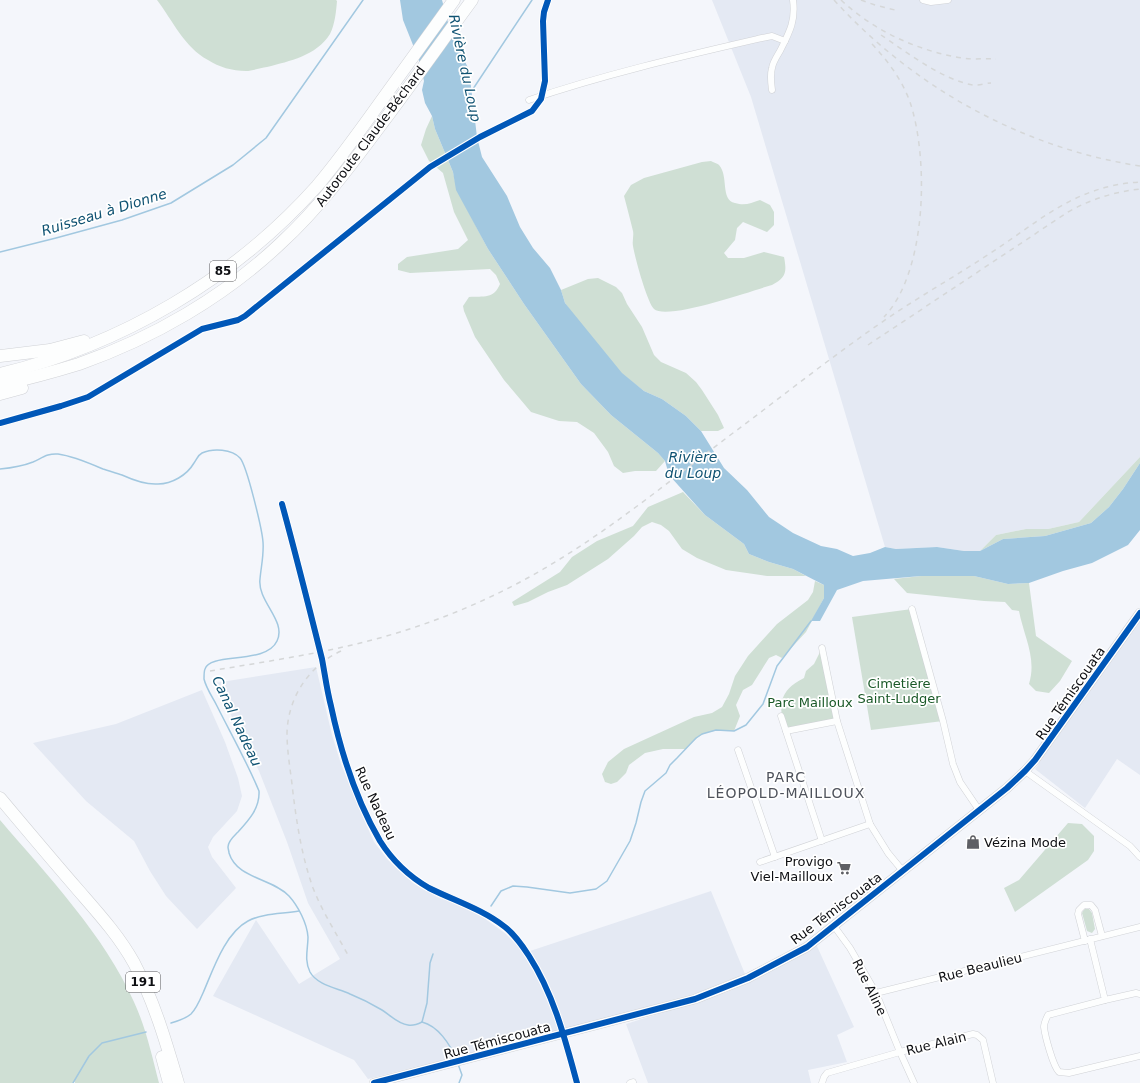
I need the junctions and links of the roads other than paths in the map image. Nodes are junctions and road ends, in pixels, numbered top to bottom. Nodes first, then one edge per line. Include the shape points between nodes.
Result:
1 (454, 0) edge
2 (472, 0) edge
3 (793, 0) edge
4 (922, 0) edge
5 (948, 0) edge
6 (785, 41) junction
7 (772, 90) dead end
8 (529, 100) dead end
9 (275, 228) junction
10 (213, 296) junction
11 (0, 356) edge
12 (0, 374) edge
13 (0, 385) edge
14 (0, 394) edge
15 (282, 504) dead end
16 (912, 609) dead end
17 (1140, 613) edge
18 (822, 648) dead end
19 (781, 716) dead end
20 (837, 721) junction
21 (786, 732) junction
22 (738, 750) dead end
23 (1026, 771) junction
24 (0, 798) edge
25 (979, 810) junction
26 (870, 824) junction
27 (822, 841) junction
28 (775, 857) junction
29 (1140, 857) edge
30 (760, 862) dead end
31 (902, 870) junction
32 (82, 895) junction
33 (834, 926) junction
34 (1140, 927) edge
35 (1102, 936) junction
36 (1087, 940) junction
37 (876, 994) junction
38 (1140, 994) edge
39 (1105, 1000) junction
40 (563, 1034) junction
41 (900, 1052) junction
42 (1140, 1056) edge
43 (169, 1083) edge
44 (178, 1083) edge
45 (374, 1083) edge
46 (577, 1083) edge
47 (822, 1083) edge
48 (914, 1083) edge
49 (994, 1083) edge

1 - 9 highway, Autoroute Claude-Béchard / 85 via 330,171
2 - 10 highway, Autoroute Claude-Béchard / 85 via 349,168 316,207 264,259
3 - 6 street via 793,20
4 - 5 street
6 - 7 street via 771,69
6 - 8 street via 772,36 762,38
9 - 11 highway via 189,289 128,323 93,338 64,346
9 - 12 highway, Autoroute Claude-Béchard / 85 via 224,270 153,316 73,352
10 - 13 highway, Autoroute Claude-Béchard / 85 via 155,331 113,351 56,371
10 - 14 highway via 168,328 126,350 62,375
15 - 40 street, Rue Nadeau via 302,578 344,760 381,842 394,859 429,888 486,914 520,941 549,992
16 - 25 street via 953,764 960,782
17 - 23 main road, Rue Témiscouata
18 - 20 street
19 - 21 street
20 - 21 street
20 - 26 street
21 - 27 street
22 - 28 street
23 - 25 main road, Rue Témiscouata
23 - 29 street via 1130,846
24 - 32 highway, 191
25 - 31 main road, Rue Témiscouata
26 - 27 street
26 - 31 street
27 - 28 street
28 - 30 street
31 - 33 main road, Rue Témiscouata
32 - 43 highway, 191 via 117,949 137,989 156,1038
32 - 44 highway, 191 via 110,927 136,967 159,1020
33 - 37 street, Rue Aline via 850,948
33 - 40 main road, Rue Témiscouata via 806,947 748,978 695,999
34 - 35 street, Rue Beaulieu
35 - 36 street, Rue Beaulieu
35 - 36 street via 1095,910 1090,906 1084,906 1078,914
36 - 37 street, Rue Beaulieu
36 - 39 street
37 - 41 street, Rue Aline
38 - 39 street
39 - 42 street via 1048,1015 1044,1027 1056,1070 1063,1074
40 - 45 main road, Rue Témiscouata
40 - 46 street, Rue Nadeau
41 - 47 street via 827,1074
41 - 48 street, Rue Alain
41 - 49 street, Rue Alain via 977,1035 983,1040

